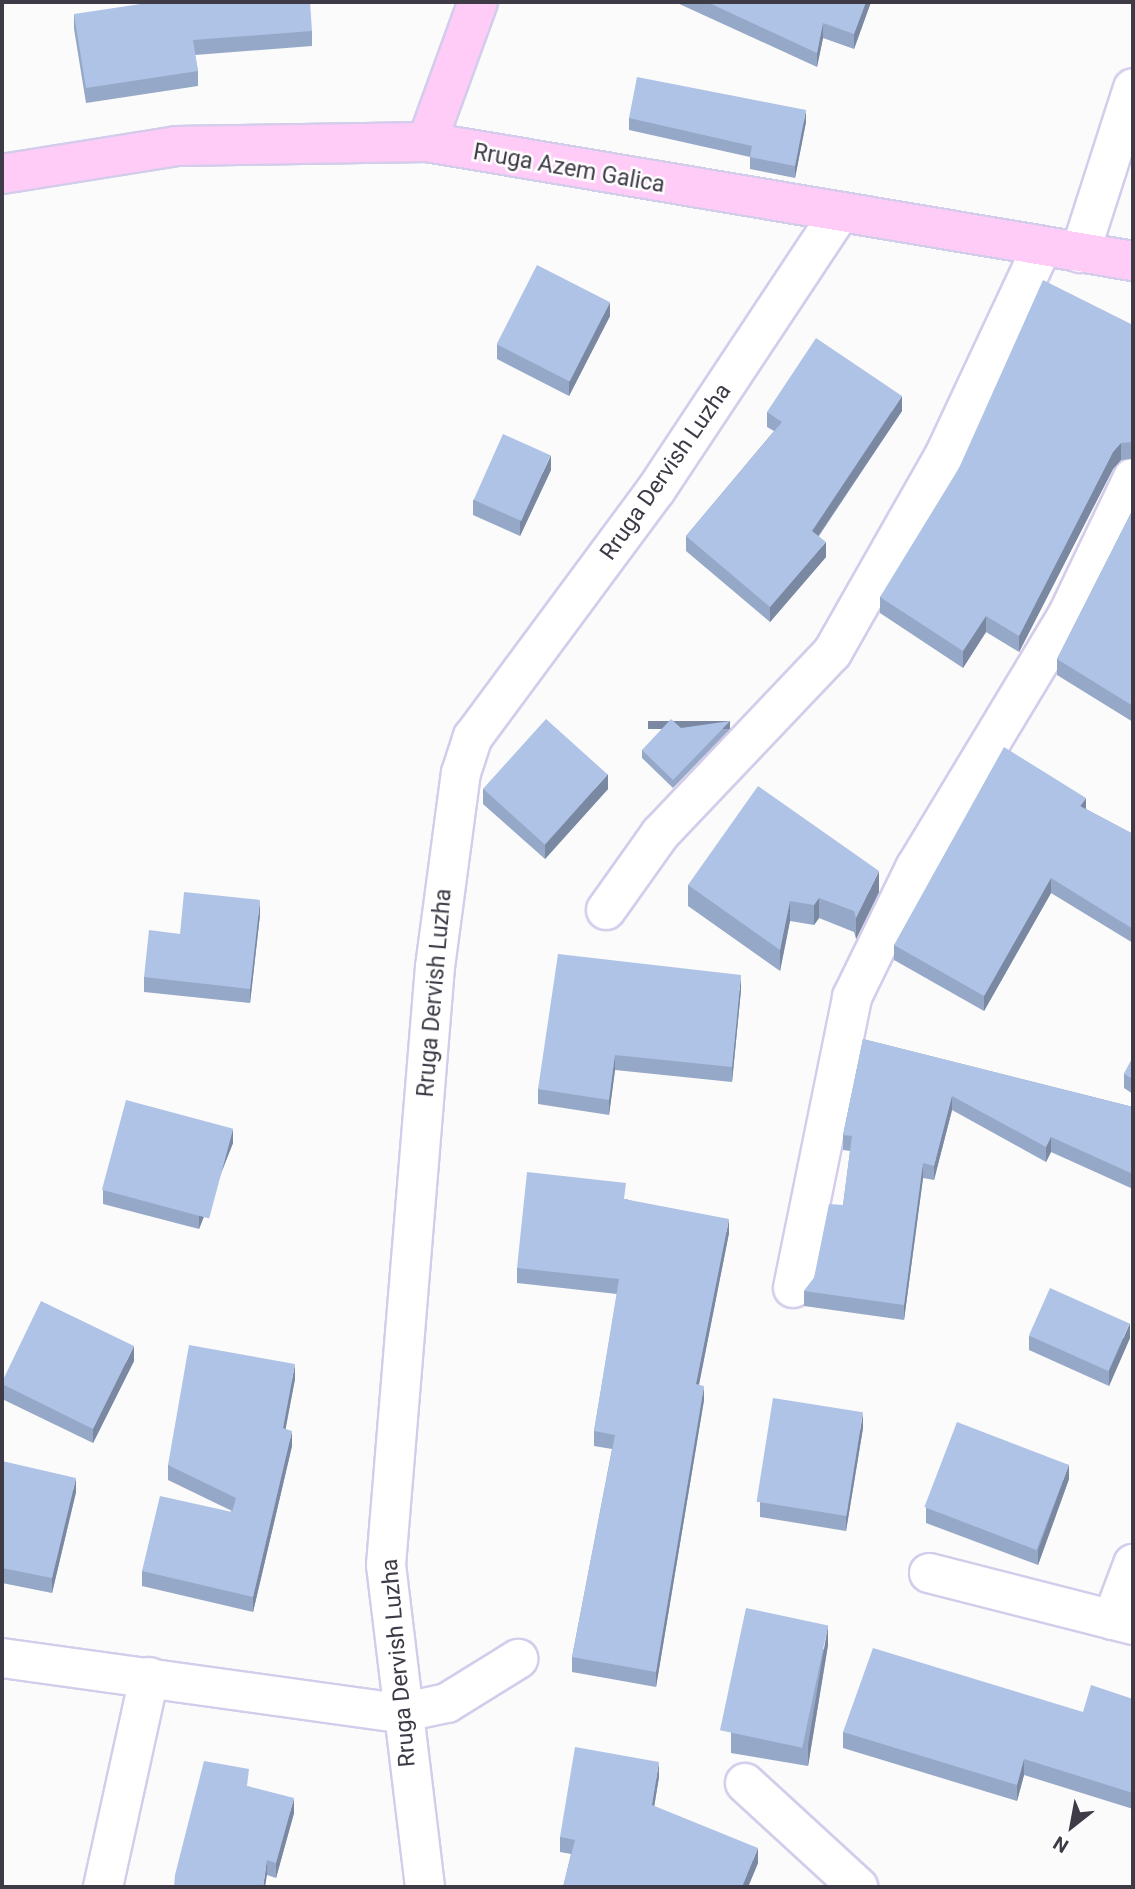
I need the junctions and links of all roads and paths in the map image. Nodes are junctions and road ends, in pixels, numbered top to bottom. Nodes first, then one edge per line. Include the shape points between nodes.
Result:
1 (478, 2) edge
2 (1133, 88) edge
3 (427, 142) junction
4 (2, 174) edge
5 (839, 215) junction
6 (1042, 247) junction
7 (1080, 253) junction
8 (1133, 261) edge
9 (1133, 478) edge
10 (606, 910) dead end
11 (793, 1288) dead end
12 (1133, 1564) edge
13 (929, 1573) dead end
14 (1123, 1622) edge
15 (2, 1658) edge
16 (518, 1659) dead end
17 (149, 1677) junction
18 (400, 1713) junction
19 (745, 1783) dead end
20 (103, 1887) edge
21 (425, 1887) edge
22 (858, 1887) edge

1 - 3 main road
2 - 7 street
3 - 4 main road, Rruga Azem Galica via 204,144
3 - 5 main road, Rruga Azem Galica
5 - 6 main road, Rruga Azem Galica
5 - 18 street, Rruga Dervish Luzha via 656,490 473,737 461,773 435,967 386,1565
6 - 7 main road, Rruga Azem Galica
6 - 10 street via 944,456 832,653 660,834
7 - 8 main road, Rruga Azem Galica
9 - 11 street via 1068,614 922,856 852,997
12 - 14 street
13 - 14 street
15 - 17 street
16 - 18 street via 447,1703
17 - 18 street
17 - 20 street
18 - 21 street, Rruga Dervish Luzha
19 - 22 street

